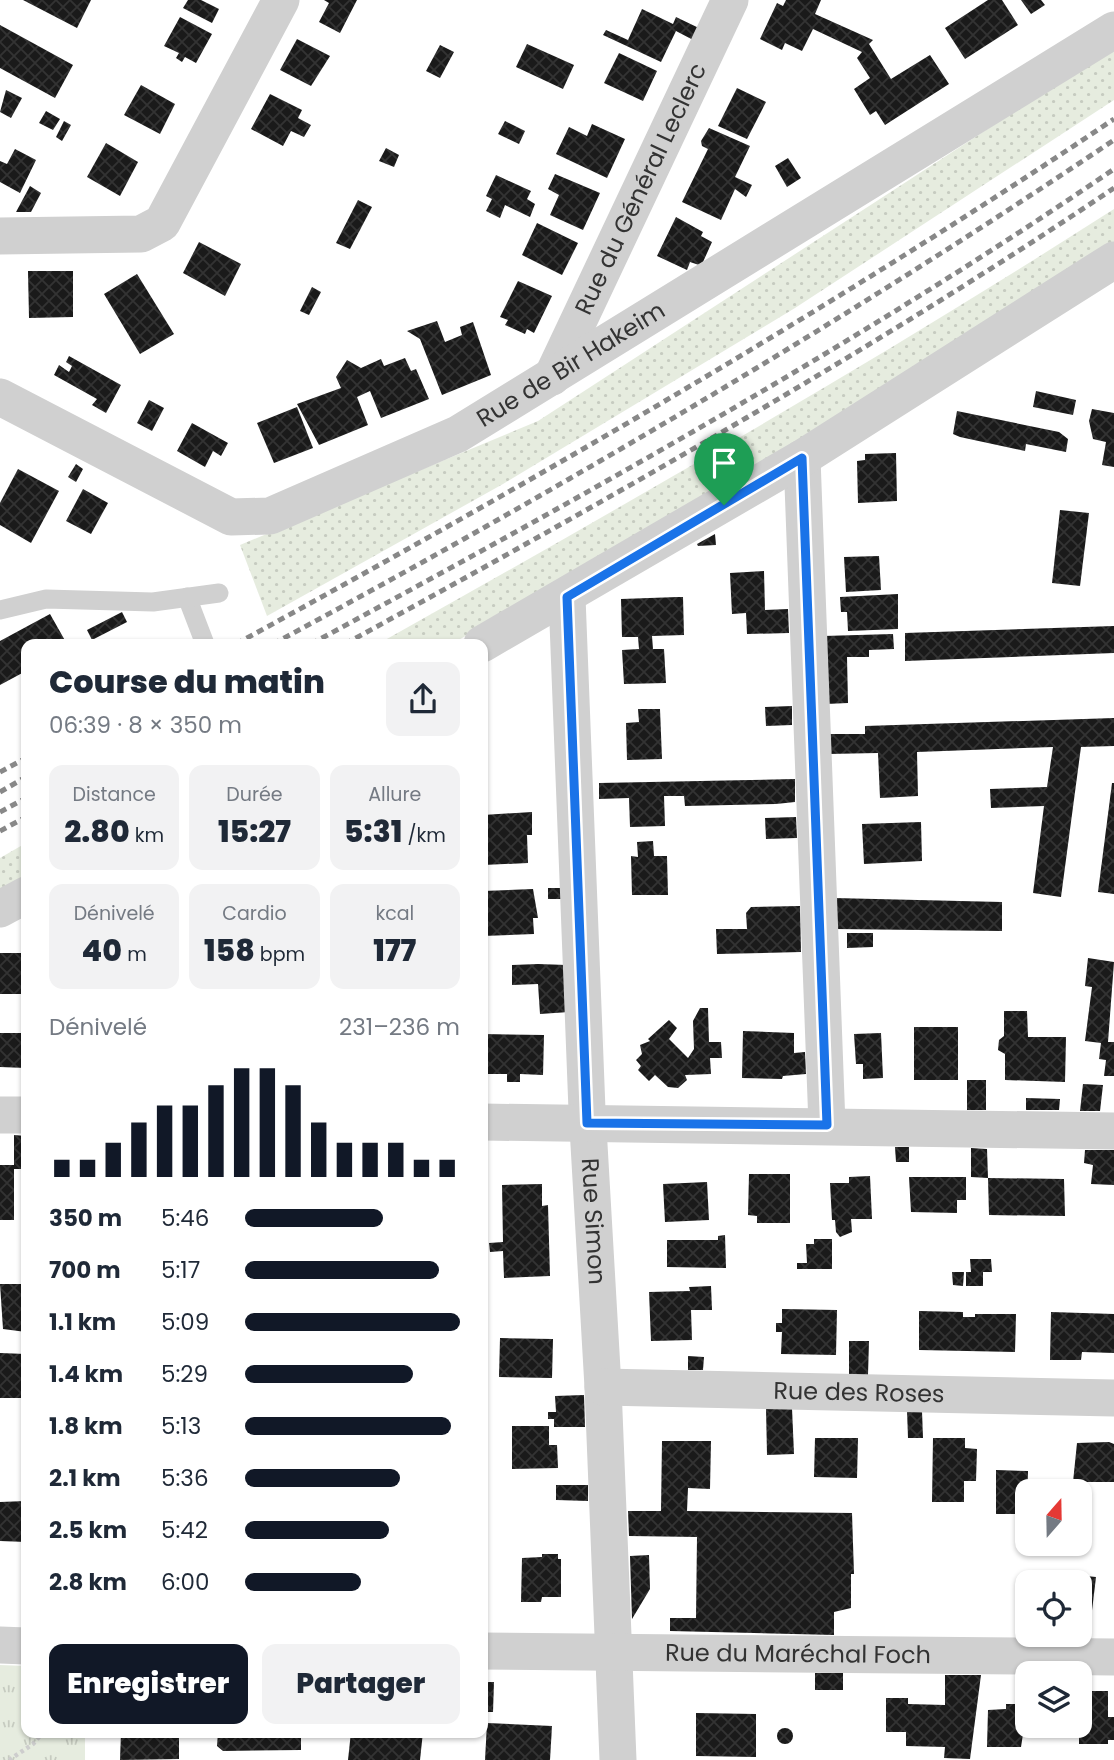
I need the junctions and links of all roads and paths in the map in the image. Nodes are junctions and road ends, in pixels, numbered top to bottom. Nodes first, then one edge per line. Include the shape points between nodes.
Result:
1 (281, 0) edge
2 (730, 0) edge
3 (1114, 30) edge
4 (0, 236) edge
5 (1114, 260) edge
6 (552, 377) junction
7 (0, 397) edge
8 (802, 458) junction
9 (219, 593) dead end
10 (187, 597) junction
11 (567, 597) junction
12 (0, 610) edge
13 (203, 639) edge
14 (488, 641) edge
15 (21, 898) edge
16 (0, 909) edge
17 (0, 1115) edge
18 (21, 1115) edge
19 (488, 1122) edge
20 (587, 1123) junction
21 (827, 1125) junction
22 (1114, 1131) edge
23 (603, 1387) junction
24 (1114, 1398) edge
25 (0, 1645) edge
26 (21, 1646) edge
27 (488, 1651) edge
28 (614, 1652) junction
29 (1114, 1657) edge
30 (38, 1738) edge
31 (9, 1760) edge
32 (618, 1760) edge

1 - 4 street via 162,223 141,234
2 - 6 street, Rue du Général Leclerc
3 - 6 street, Rue de Bir Hakeim
5 - 8 street
6 - 7 street, Rue de Bir Hakeim via 458,434 270,516 231,517
8 - 11 street
8 - 21 street
9 - 10 lane
10 - 12 lane via 153,602 46,599
10 - 13 lane
11 - 14 street
11 - 20 street, Rue Simon
15 - 16 street
17 - 18 street
19 - 20 street
20 - 21 street
20 - 23 street, Rue Simon
21 - 22 street
23 - 24 street, Rue des Roses
23 - 28 street, Rue Simon
25 - 26 street
27 - 28 street, Rue du Maréchal Foch
28 - 29 street, Rue du Maréchal Foch
28 - 32 street, Rue Simon
30 - 31 path

